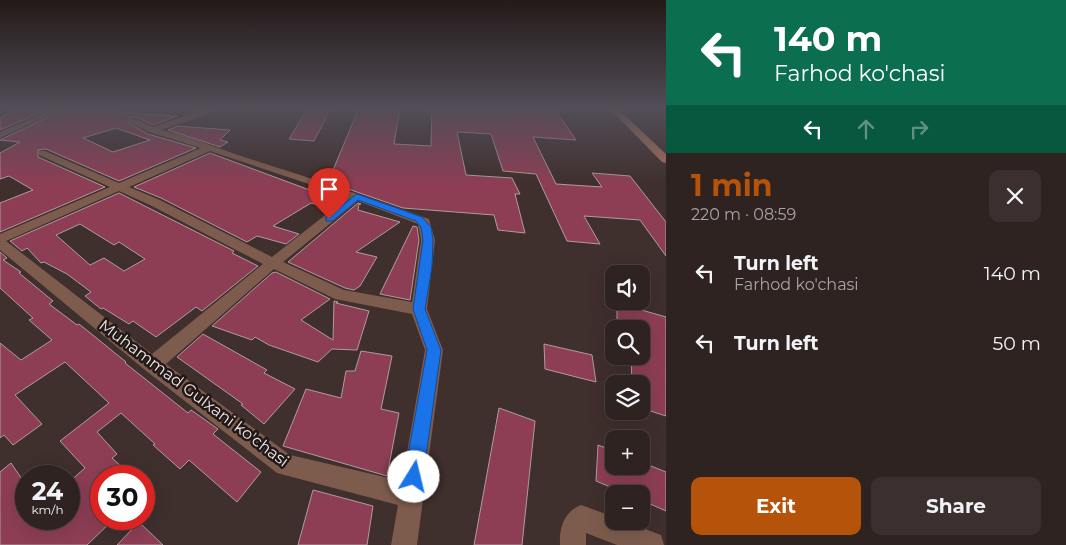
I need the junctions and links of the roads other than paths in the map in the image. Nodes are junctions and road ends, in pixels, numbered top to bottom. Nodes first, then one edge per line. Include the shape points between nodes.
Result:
1 (166, 133) edge
2 (639, 133) edge
3 (650, 133) edge
4 (210, 148) junction
5 (666, 149) edge
6 (42, 153) dead end
7 (666, 160) edge
8 (122, 187) junction
9 (357, 196) junction
10 (0, 239) edge
11 (0, 244) edge
12 (273, 263) junction
13 (419, 309) junction
14 (152, 365) junction
15 (410, 496) junction
16 (404, 545) edge
17 (573, 545) edge
18 (651, 545) edge

1 - 4 street
2 - 7 main road
3 - 5 main road
4 - 8 street
4 - 9 street
6 - 8 street
8 - 10 street
8 - 12 street
9 - 12 street
9 - 13 street via 424,222 428,240
11 - 14 street, Muhammad Gulxani ko'chasi
12 - 13 street via 342,295
12 - 14 street
13 - 15 street via 434,350
14 - 15 street, Muhammad Gulxani ko'chasi via 285,465
15 - 16 street
17 - 18 street via 572,531 581,518

